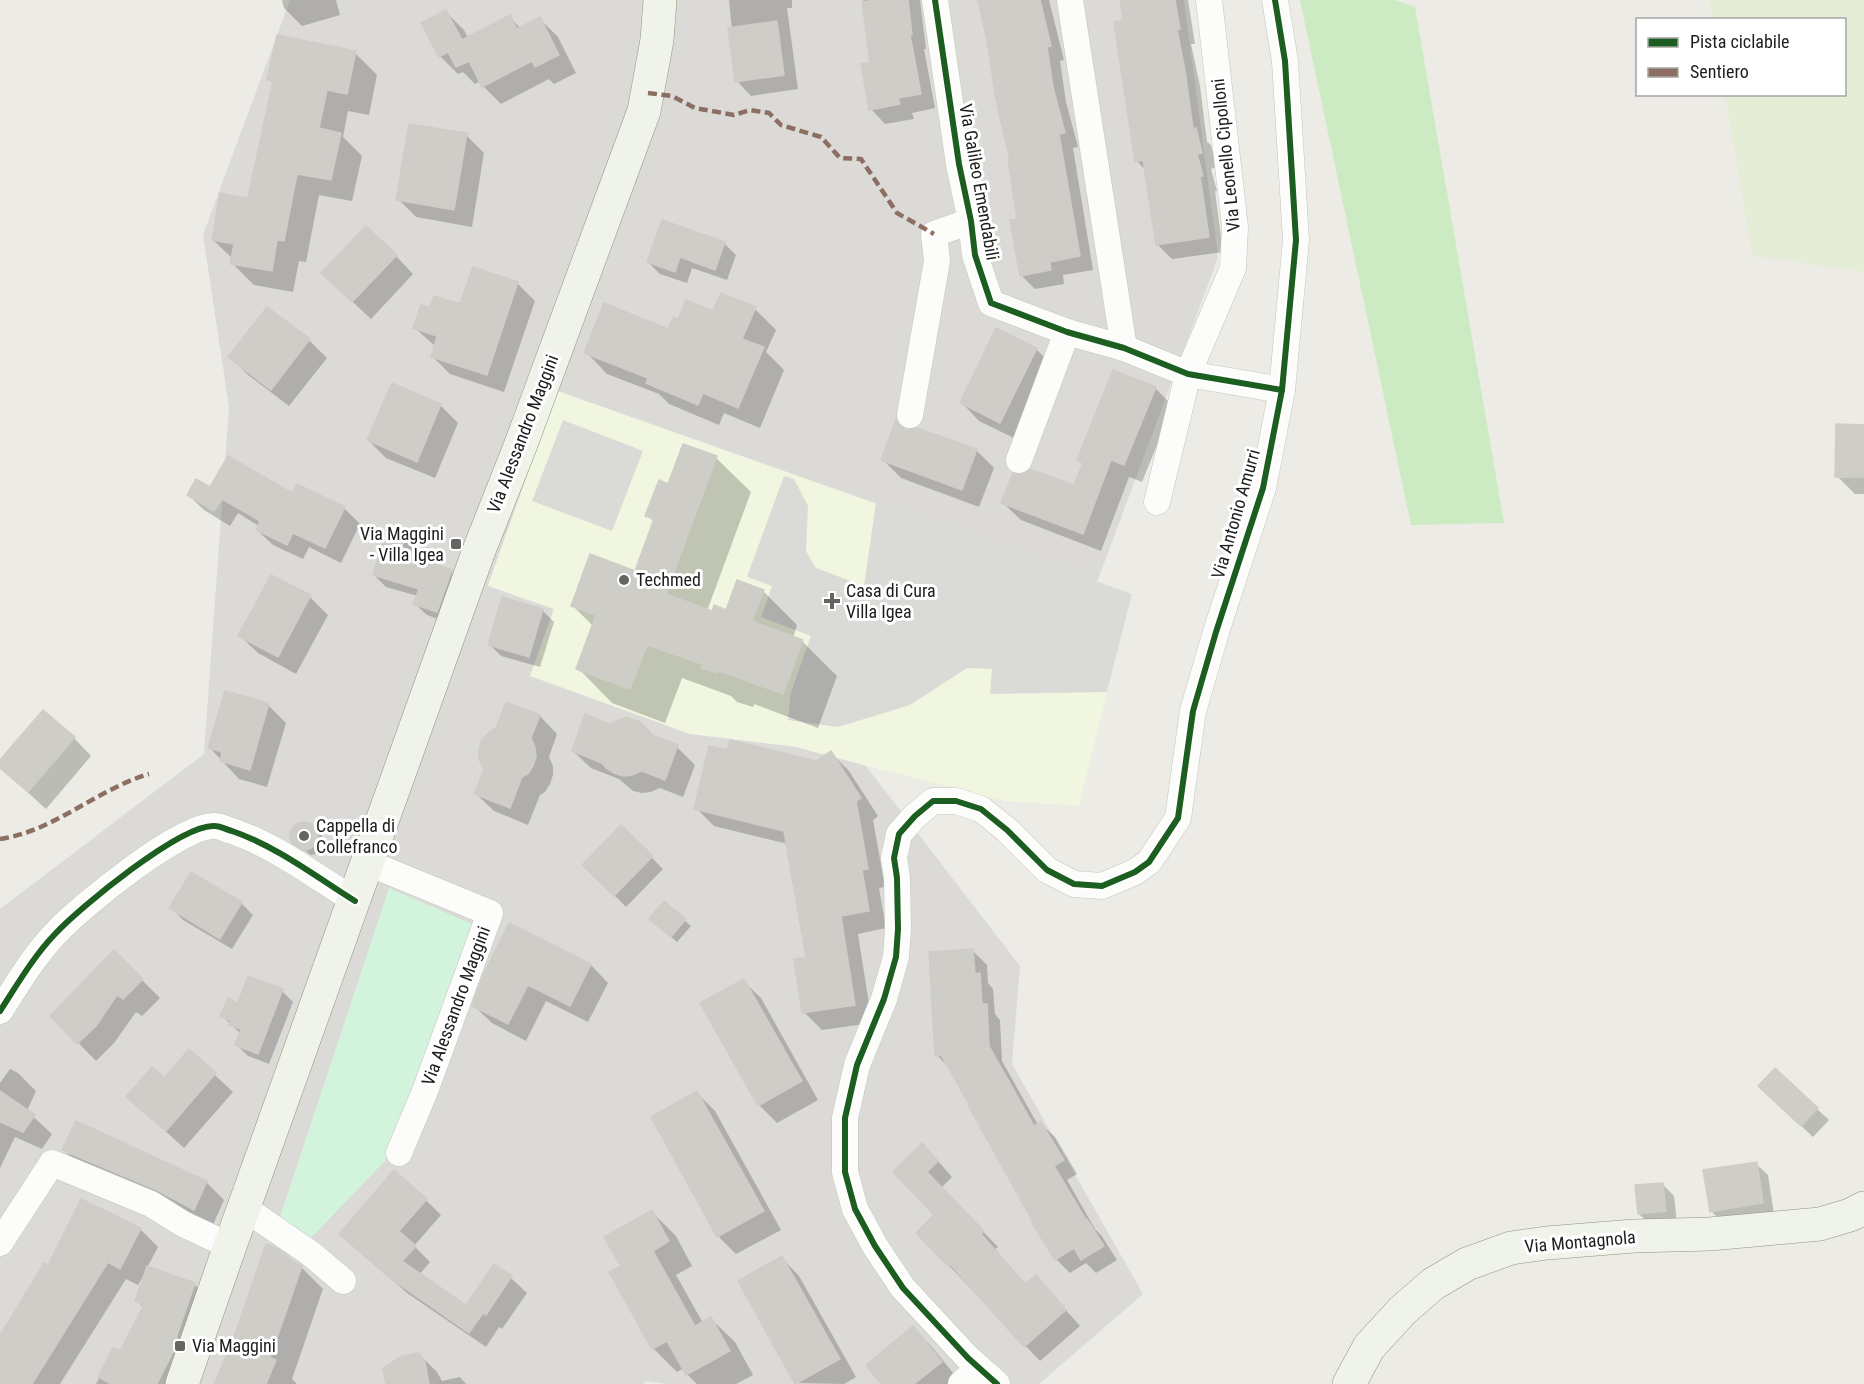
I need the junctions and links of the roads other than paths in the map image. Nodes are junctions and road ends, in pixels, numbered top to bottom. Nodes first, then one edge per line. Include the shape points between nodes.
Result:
1 (660, 0) edge
2 (935, 0) edge
3 (1070, 0) edge
4 (1209, 0) edge
5 (1275, 0) edge
6 (971, 221) junction
7 (975, 255) junction
8 (938, 261) junction
9 (1067, 332) junction
10 (1124, 348) junction
11 (1188, 374) junction
12 (1282, 390) junction
13 (910, 415) dead end
14 (1019, 460) dead end
15 (1157, 502) dead end
16 (368, 863) junction
17 (355, 901) junction
18 (0, 1011) edge
19 (399, 1153) dead end
20 (244, 1208) junction
21 (1864, 1208) edge
22 (0, 1243) edge
23 (230, 1246) junction
24 (343, 1281) dead end
25 (968, 1358) junction
26 (994, 1381) edge
27 (182, 1384) edge
28 (961, 1384) edge
29 (1349, 1384) edge

1 - 16 main road, Via Alessandro Maggini via 644,111 478,553
2 - 6 street, Via Galileo Emendabili
3 - 10 street
4 - 11 street, Via Leonello Cipolloni via 1235,228 1233,268
5 - 12 street, Via Antonio Amurri via 1285,61 1296,240
6 - 7 street, Via Galileo Emendabili
6 - 8 street, Via Galileo Emendabili via 934,234
7 - 8 street, Via Galileo Emendabili
7 - 9 street, Via Galileo Emendabili via 991,303
8 - 13 street, Via Galileo Emendabili
9 - 10 street, Via Galileo Emendabili
9 - 14 street
10 - 11 street, Via Galileo Emendabili
11 - 12 street
11 - 15 street, Via Leonello Cipolloni
12 - 25 street, Via Antonio Amurri via 1263,488 1193,711 1178,818 1149,862 1102,886 1074,884 1047,870 981,809 956,801 933,801 899,834 894,858 896,957 884,999 856,1065 845,1118 845,1172 855,1209 875,1246 903,1288
16 - 17 main road, Via Alessandro Maggini
16 - 19 street, Via Alessandro Maggini via 489,913
17 - 18 street via 256,840 215,825 190,831 149,857 55,934
17 - 20 main road, Via Alessandro Maggini
20 - 23 main road, Via Alessandro Maggini
20 - 24 street via 317,1258
21 - 29 main road, Via Montagnola via 1830,1221 1797,1226 1511,1248 1467,1264 1433,1284 1369,1347
22 - 23 street via 52,1163 151,1204
23 - 27 main road, Via Alessandro Maggini
25 - 26 street
25 - 28 street
26 - 28 street via 976,1374

